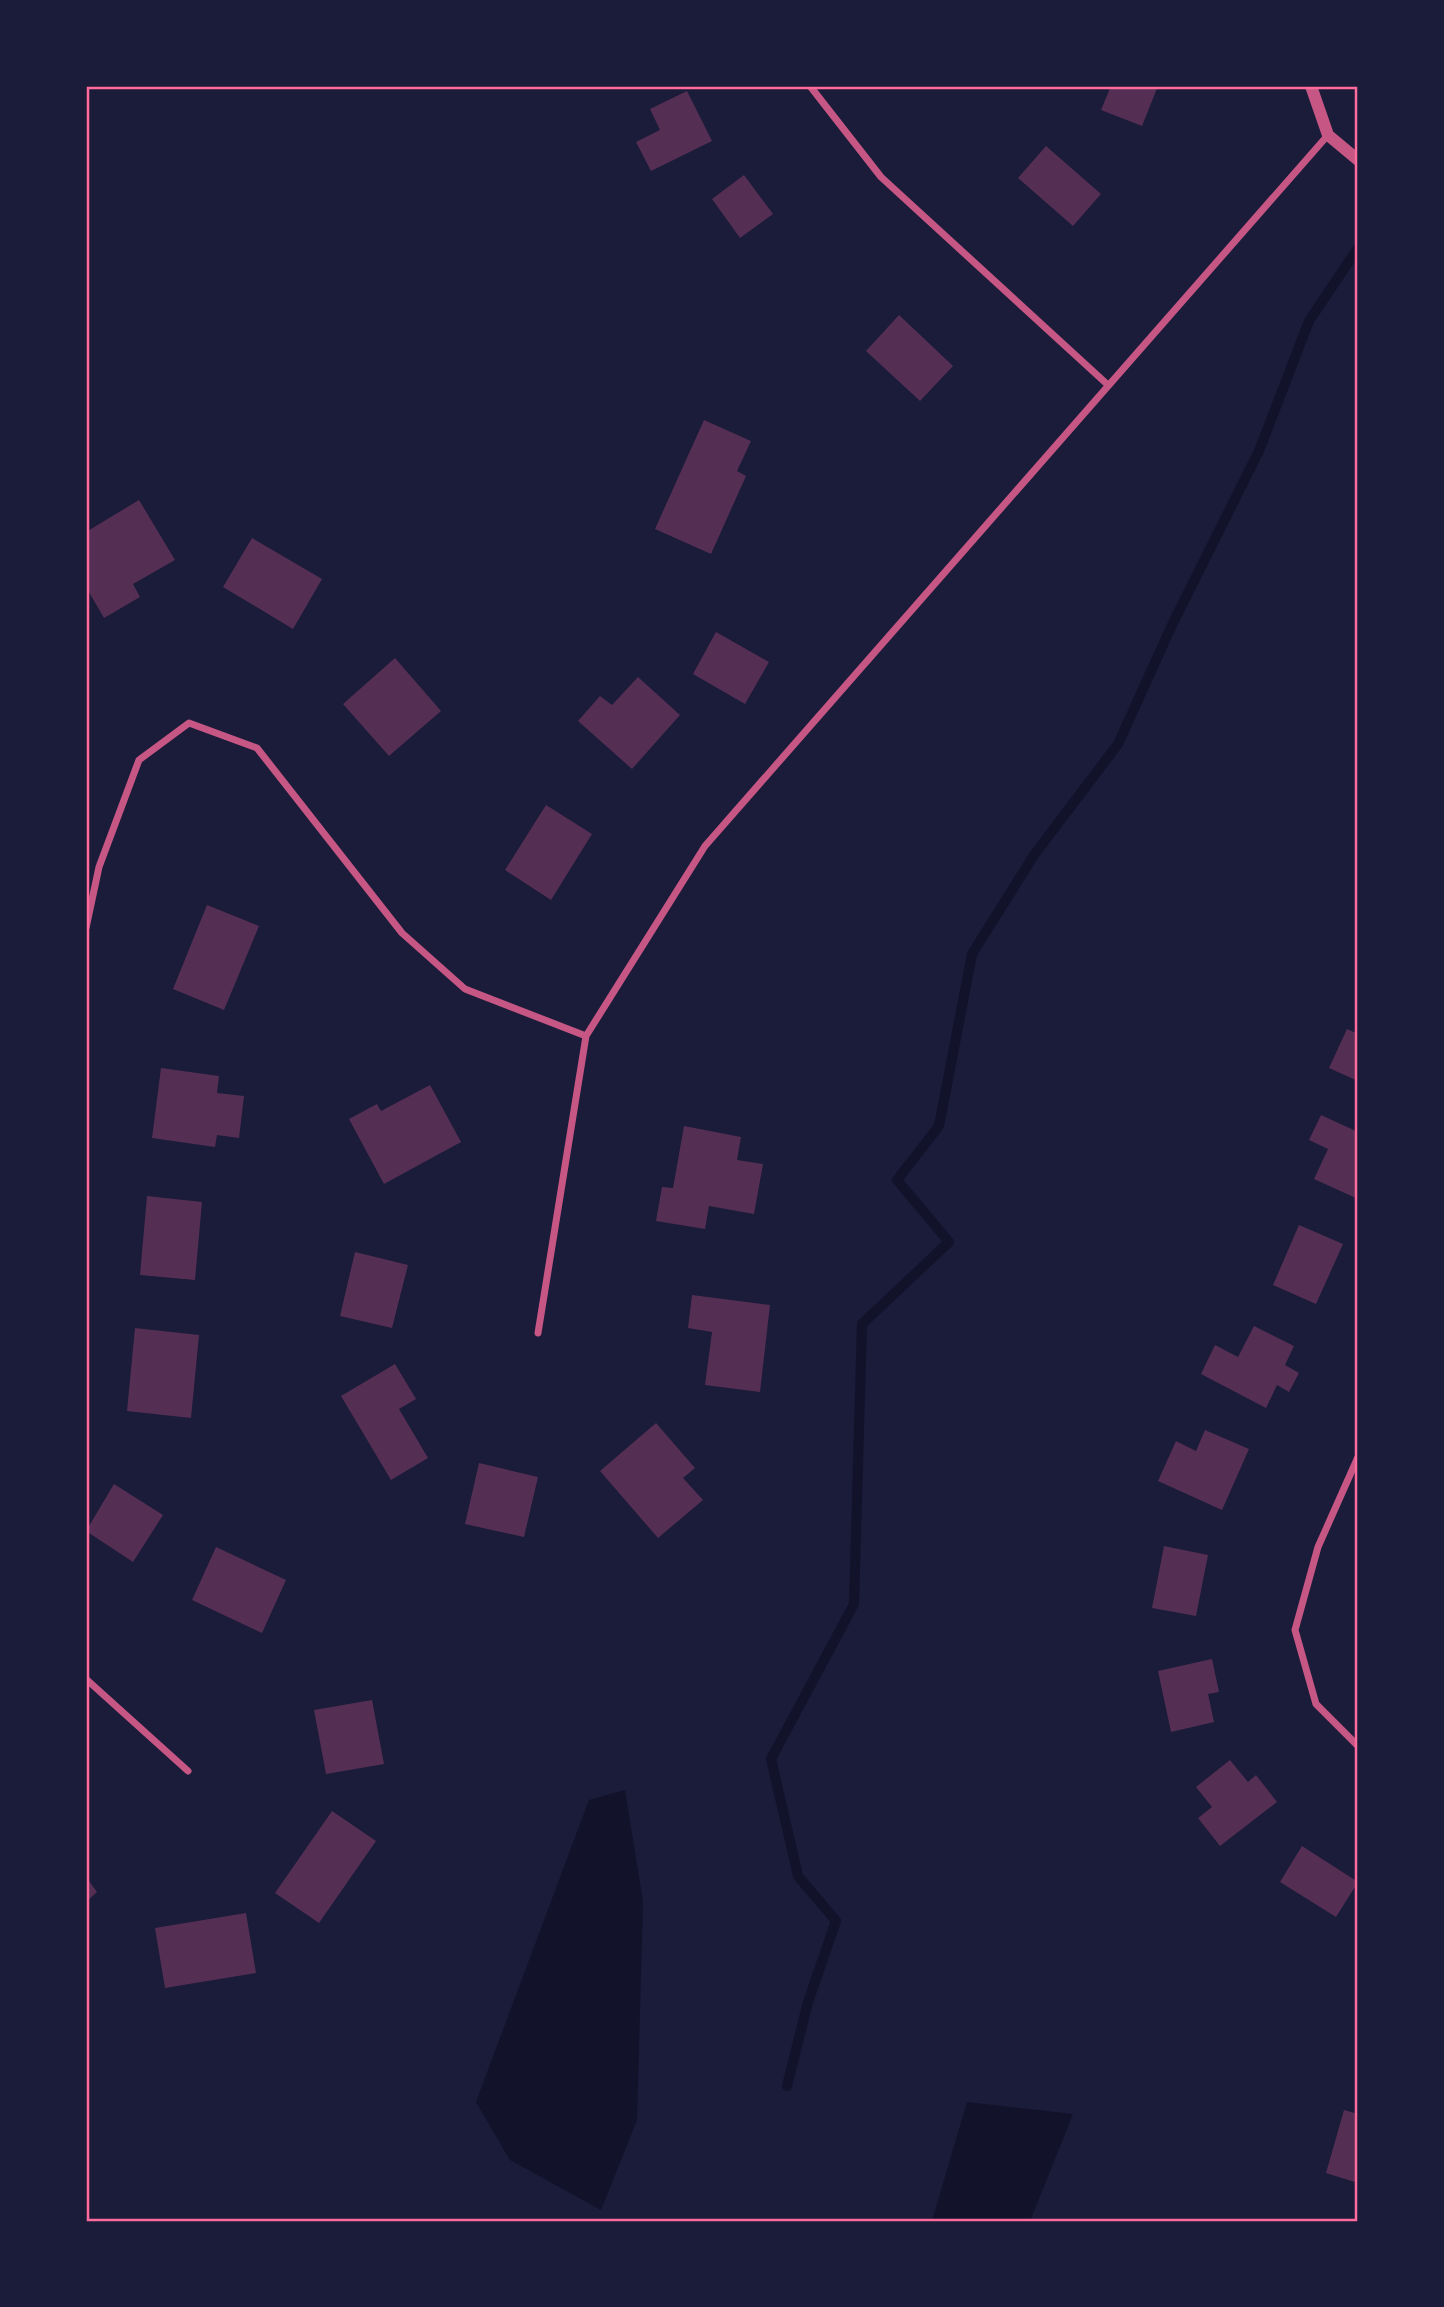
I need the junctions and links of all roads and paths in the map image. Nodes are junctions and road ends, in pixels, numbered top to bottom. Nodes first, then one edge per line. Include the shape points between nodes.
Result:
1 (810, 86) edge
2 (1311, 86) edge
3 (1328, 135) junction
4 (1358, 160) edge
5 (1108, 385) junction
6 (86, 928) edge
7 (586, 1036) junction
8 (538, 1333) dead end
9 (1358, 1457) edge
10 (86, 1678) edge
11 (1358, 1746) edge
12 (188, 1771) dead end

1 - 5 street via 881,177
2 - 3 street
3 - 4 street
3 - 5 street
5 - 7 street via 705,846
6 - 7 street via 99,867 139,760 189,723 257,748 402,933 465,989
7 - 8 street
9 - 11 street via 1318,1547 1295,1630 1316,1704
10 - 12 street

